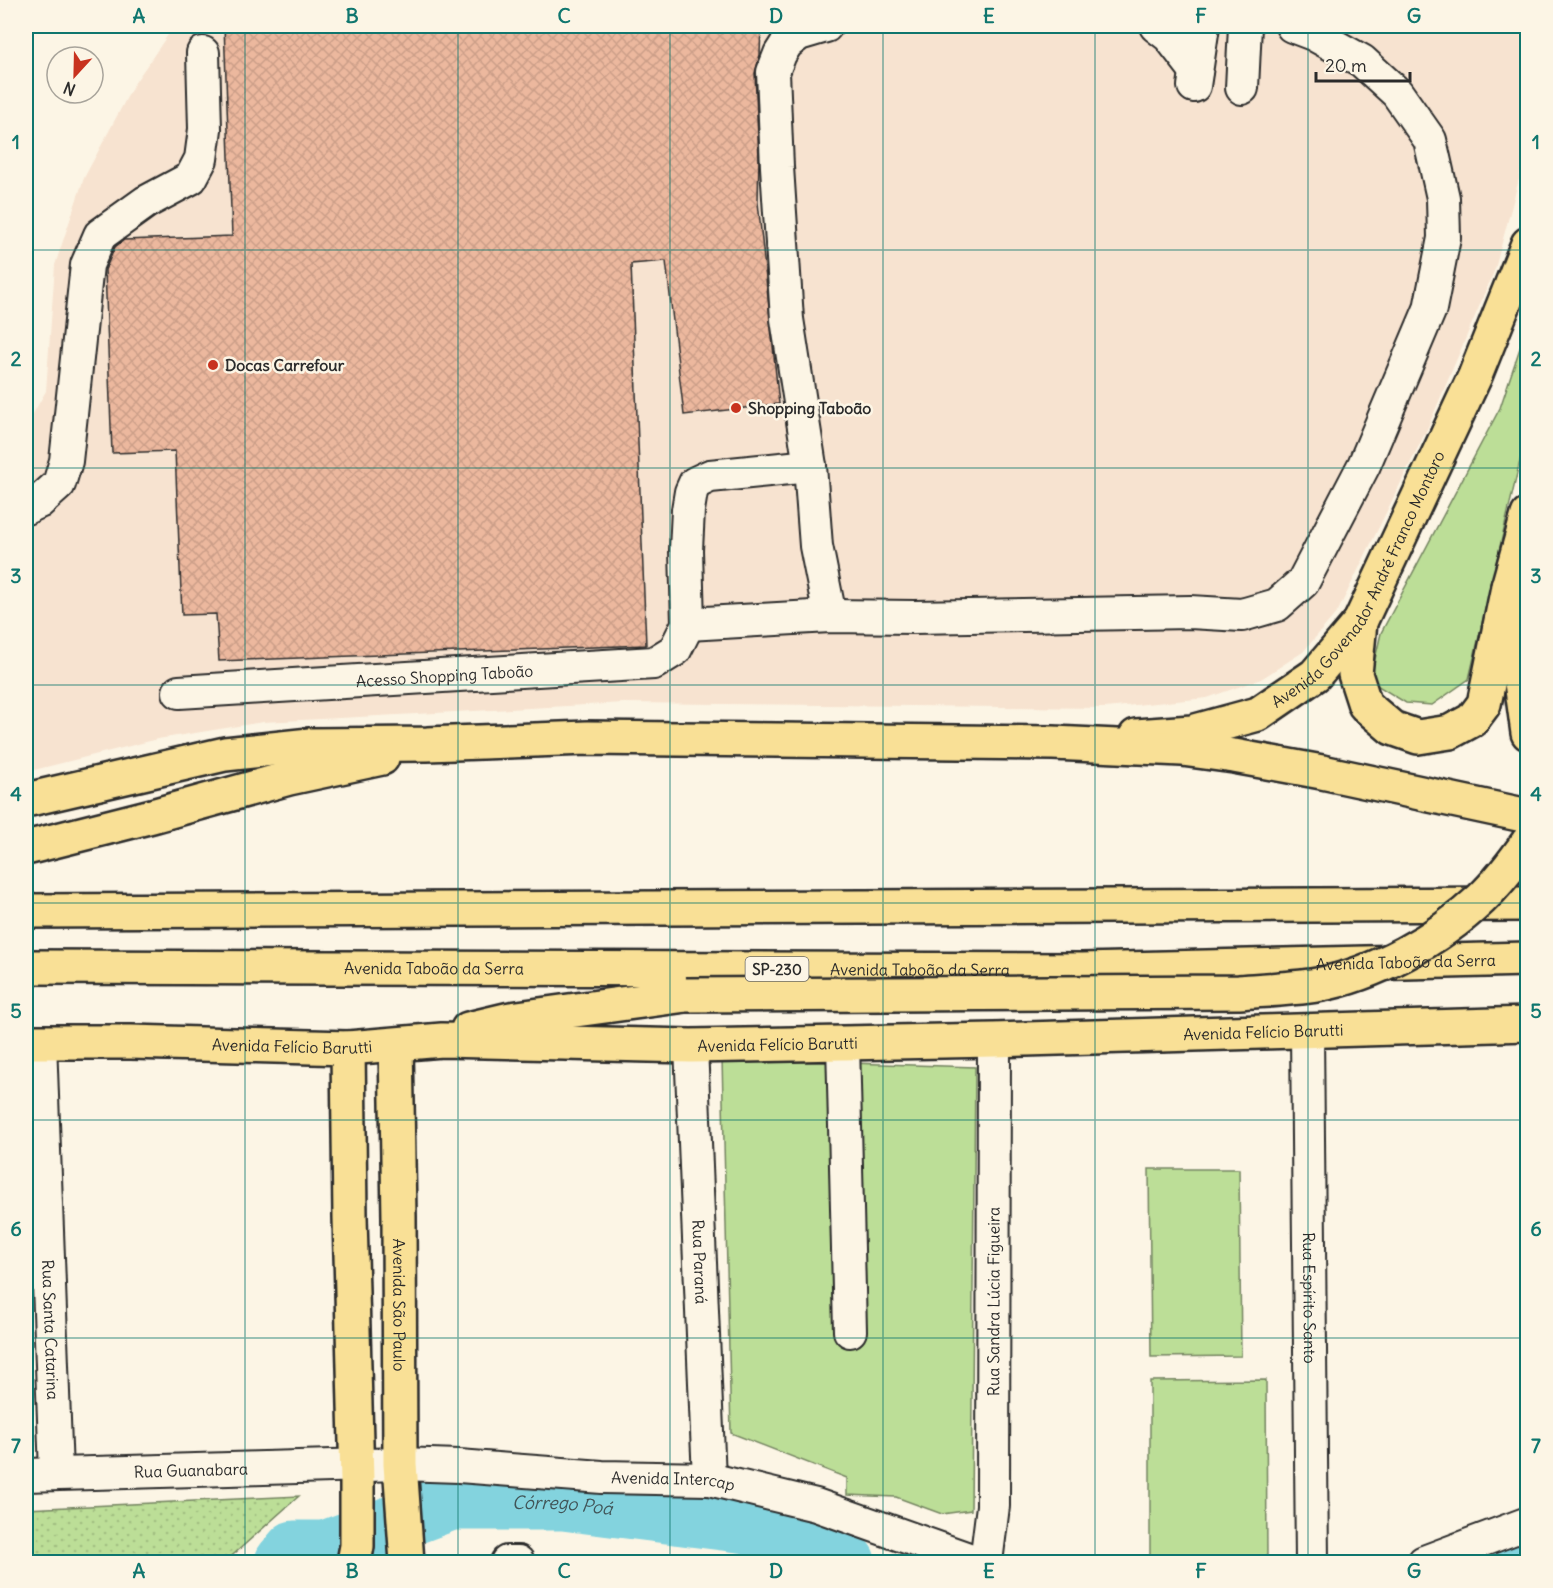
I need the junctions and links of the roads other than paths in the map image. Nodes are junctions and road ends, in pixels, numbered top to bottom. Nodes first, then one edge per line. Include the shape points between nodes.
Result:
1 (826, 26) edge
2 (1156, 26) edge
3 (1203, 26) edge
4 (1245, 26) edge
5 (1292, 26) edge
6 (203, 53) dead end
7 (1242, 88) dead end
8 (1527, 244) edge
9 (810, 466) junction
10 (26, 508) edge
11 (1527, 515) edge
12 (1508, 587) junction
13 (830, 616) junction
14 (1360, 622) junction
15 (688, 624) junction
16 (179, 692) dead end
17 (1527, 733) edge
18 (1053, 743) junction
19 (427, 744) junction
20 (26, 800) edge
21 (1527, 816) edge
22 (1527, 842) edge
23 (26, 848) edge
24 (1527, 904) edge
25 (26, 911) edge
26 (1527, 959) edge
27 (26, 967) edge
28 (1527, 1024) edge
29 (1307, 1032) junction
30 (441, 1040) junction
31 (994, 1040) junction
32 (33, 1042) edge
33 (843, 1043) junction
34 (396, 1045) junction
35 (691, 1046) junction
36 (348, 1048) junction
37 (398, 1167) junction
38 (350, 1168) junction
39 (399, 1216) junction
40 (350, 1218) junction
41 (850, 1331) dead end
42 (357, 1472) junction
43 (400, 1472) junction
44 (40, 1474) edge
45 (709, 1479) junction
46 (1527, 1523) edge
47 (358, 1553) edge
48 (407, 1553) edge
49 (507, 1563) edge
50 (518, 1563) edge
51 (977, 1563) edge
52 (986, 1563) edge
53 (1312, 1563) edge
54 (1424, 1563) edge

1 - 9 street via 799,34 787,43 773,72 787,319
2 - 3 street via 1169,36 1195,78
4 - 7 street
5 - 13 street via 1362,61 1397,93 1430,140 1443,198 1444,238 1430,309 1364,465 1303,582 1277,605 1242,615 1190,612
6 - 10 street via 206,129 201,159 191,178 146,202 100,235 87,265 66,461 59,484
8 - 14 main road, Avenida Govenador André Franco Montoro via 1475,376
9 - 13 street via 816,546
9 - 15 street via 710,476 695,483 688,510 686,550
11 - 12 main road
12 - 14 main road via 1484,704 1472,720 1450,732 1418,737 1392,728 1365,705 1355,675
12 - 17 main road
13 - 15 street
14 - 18 main road, Avenida Govenador André Franco Montoro via 1315,675 1258,714 1192,732
15 - 16 street, Acesso Shopping Taboão via 675,650 654,663
18 - 19 main road via 587,738
18 - 21 main road via 1182,749 1234,756
19 - 20 main road via 310,745 225,754
19 - 23 main road via 369,763 289,778
22 - 30 main road, bridge via 1481,899 1438,933 1373,969 1317,985 1239,992 686,995 510,1019
24 - 25 main road
26 - 27 main road, Avenida Taboão da Serra / SP-230 via 1082,970
28 - 29 main road, Avenida Felício Barutti
29 - 31 main road, Avenida Felício Barutti
29 - 53 street, Rua Espírito Santo
30 - 34 main road, Avenida Felício Barutti
30 - 35 main road, Avenida Felício Barutti
31 - 33 main road, Avenida Felício Barutti
31 - 52 street, Rua Sandra Lúcia Figueira via 994,1496
32 - 36 main road, Avenida Felício Barutti
32 - 44 street, Rua Santa Catarina
33 - 35 main road, Avenida Felício Barutti
33 - 41 street
34 - 36 main road, Avenida Felício Barutti
34 - 37 main road, Avenida São Paulo
35 - 45 street, Rua Paraná
36 - 38 main road
37 - 38 main road via 387,1177 374,1180 361,1178
37 - 39 main road, Avenida São Paulo
38 - 40 main road
39 - 40 main road via 374,1199 362,1204
39 - 43 main road, Avenida São Paulo
40 - 42 main road
42 - 43 street, Avenida Intercap
42 - 44 street, Rua Guanabara
42 - 47 main road
43 - 45 street, Avenida Intercap via 459,1466 602,1477
43 - 48 main road, Avenida São Paulo
45 - 51 street, Avenida Intercap via 816,1505
46 - 54 street
49 - 50 street

